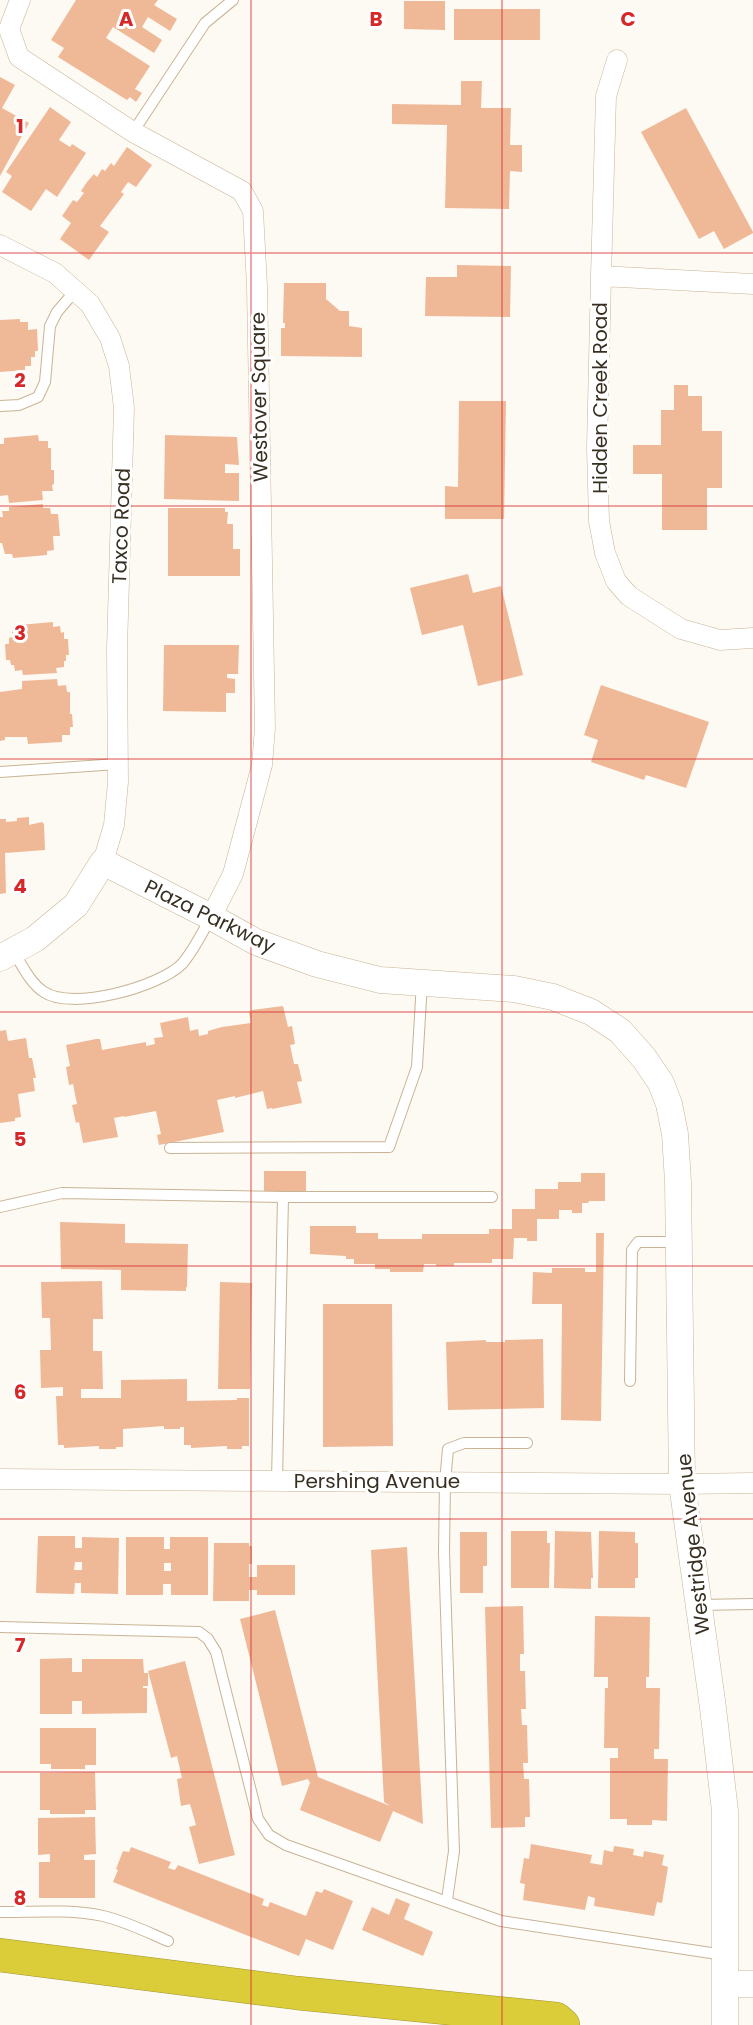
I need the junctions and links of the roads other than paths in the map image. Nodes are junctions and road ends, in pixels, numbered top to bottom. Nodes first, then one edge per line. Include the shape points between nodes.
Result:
1 (20, 0) edge
2 (233, 0) edge
3 (617, 60) dead end
4 (133, 132) junction
5 (0, 245) edge
6 (600, 276) junction
7 (753, 284) edge
8 (75, 291) junction
9 (0, 406) edge
10 (753, 638) edge
11 (118, 764) junction
12 (0, 772) edge
13 (103, 862) junction
14 (211, 917) junction
15 (7, 955) edge
16 (423, 982) junction
17 (627, 1040) joint
18 (170, 1148) dead end
19 (283, 1197) junction
20 (492, 1197) dead end
21 (0, 1208) edge
22 (679, 1242) junction
23 (630, 1381) dead end
24 (527, 1443) dead end
25 (0, 1479) edge
26 (277, 1481) junction
27 (444, 1482) junction
28 (753, 1483) edge
29 (682, 1484) junction
30 (753, 1604) edge
31 (699, 1605) junction
32 (0, 1627) edge
33 (447, 1900) junction
34 (0, 1912) edge
35 (168, 1941) dead end
36 (0, 1955) edge
37 (725, 1955) junction
38 (725, 1984) junction
39 (753, 1984) edge
40 (563, 2025) edge
41 (725, 2025) edge

1 - 4 street, Westover Square via 9,29 19,57
2 - 4 lane via 205,23
3 - 6 street, Hidden Creek Road via 606,96
4 - 14 street, Westover Square via 242,191 253,211 258,297 265,728 262,765 233,874
5 - 8 street, Taxco Road via 55,273
6 - 7 street
6 - 10 street, Hidden Creek Road via 599,521 616,581 629,596 681,628 720,640
8 - 9 lane via 50,326 45,382 38,397 19,405
8 - 11 street, Taxco Road via 90,304 110,338 119,366 124,408
11 - 12 lane
11 - 13 street, Taxco Road via 114,825
13 - 14 street, Plaza Parkway
13 - 15 street via 76,904 35,939
14 - 15 lane via 181,965 120,993 83,1000 44,992
14 - 16 street, Plaza Parkway via 256,942 317,964 380,980
16 - 17 street, Plaza Parkway via 514,989 554,997 591,1012
16 - 18 lane via 417,1066 389,1147
17 - 22 street, Westridge Avenue via 661,1083 669,1104 675,1134
19 - 20 lane
19 - 21 lane via 62,1193
19 - 26 lane
22 - 23 lane via 638,1242 633,1250
22 - 29 street, Westridge Avenue
24 - 27 lane via 464,1443 448,1449
25 - 26 street, Pershing Avenue
26 - 27 street, Pershing Avenue
27 - 29 street, Pershing Avenue
27 - 33 lane via 454,1851
28 - 29 street, Pershing Avenue
29 - 31 street, Westridge Avenue
30 - 31 lane
31 - 37 street, Westridge Avenue via 725,1811
32 - 33 lane via 199,1632 216,1652 258,1819 269,1836
33 - 37 lane via 501,1921
34 - 35 lane via 102,1916
36 - 40 highway via 297,1993 556,2019
37 - 38 street, Westridge Avenue
38 - 39 street
38 - 41 street, Westridge Avenue

